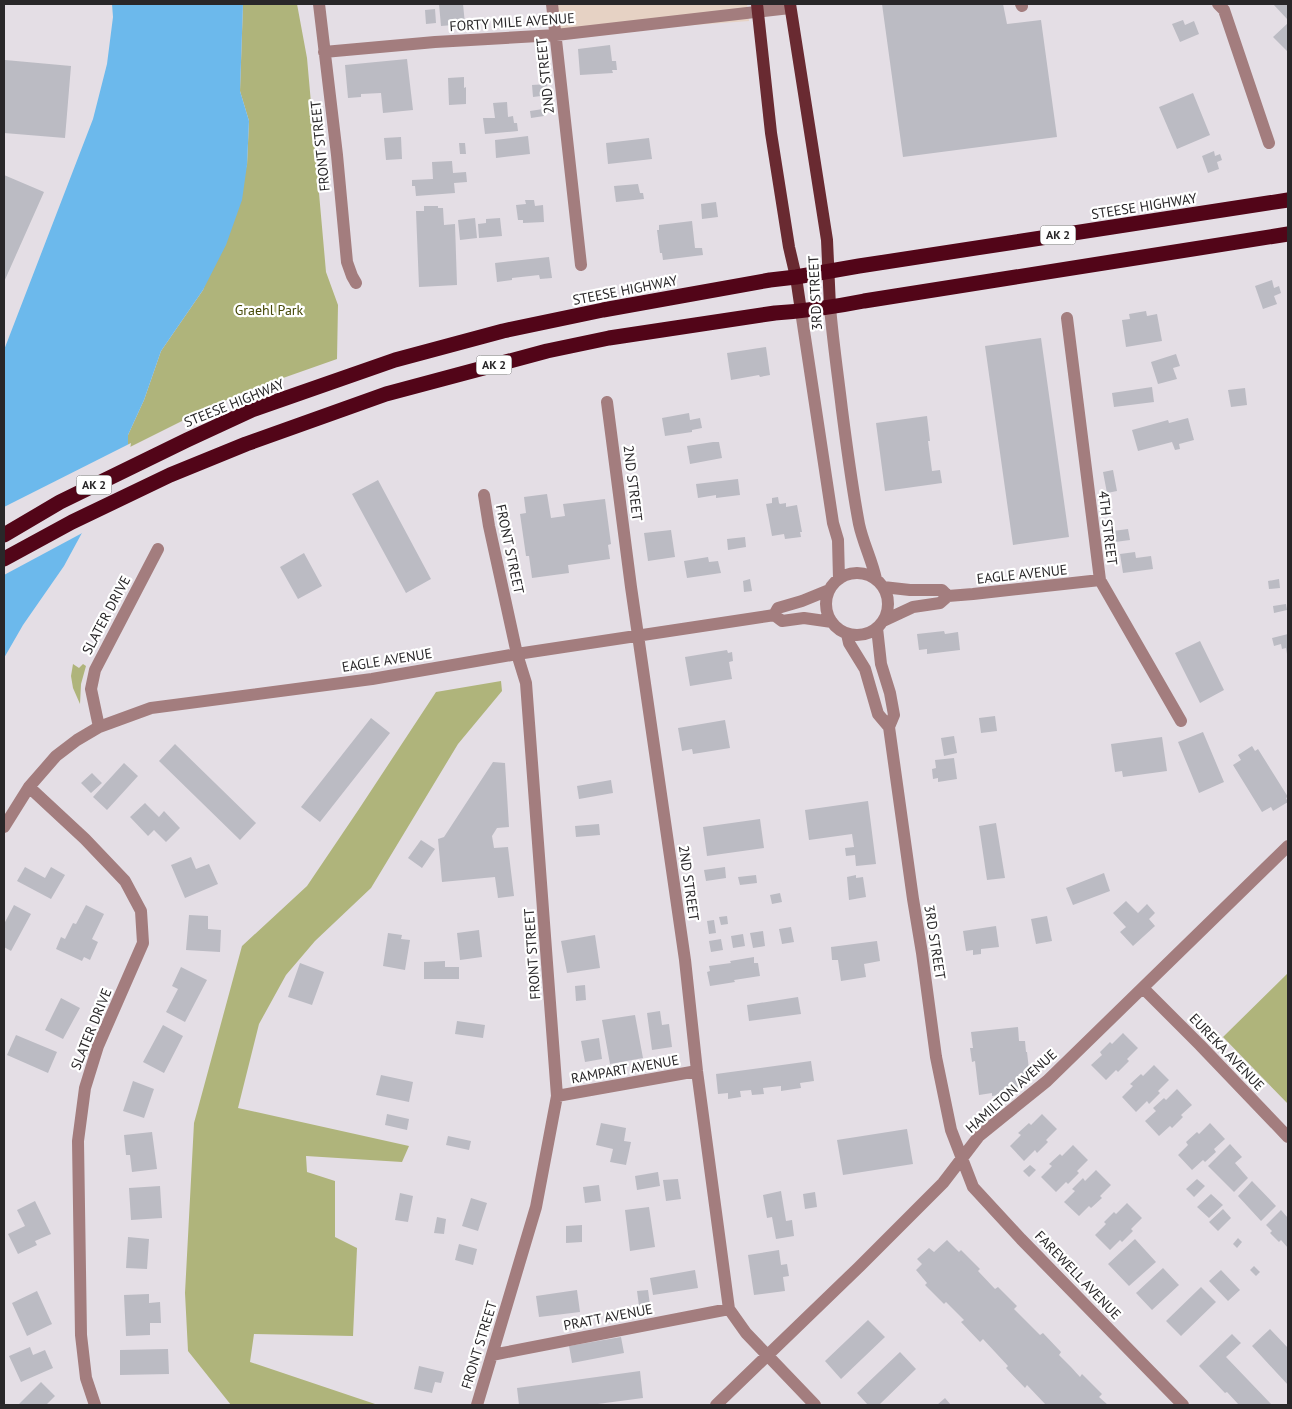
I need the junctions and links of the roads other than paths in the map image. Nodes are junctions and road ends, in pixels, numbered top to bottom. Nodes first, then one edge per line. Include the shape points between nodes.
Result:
1 (319, 4) edge
2 (552, 4) edge
3 (1218, 4) edge
4 (790, 6) edge
5 (758, 8) edge
6 (556, 35) junction
7 (324, 52) junction
8 (1269, 143) dead end
9 (1288, 200) edge
10 (1288, 234) edge
11 (581, 264) dead end
12 (829, 271) junction
13 (796, 277) junction
14 (356, 283) dead end
15 (830, 307) junction
16 (801, 311) junction
17 (1067, 318) dead end
18 (607, 402) dead end
19 (484, 495) dead end
20 (4, 535) edge
21 (158, 549) dead end
22 (4, 559) edge
23 (839, 579) junction
24 (1100, 580) junction
25 (880, 583) junction
26 (829, 590) junction
27 (948, 596) junction
28 (774, 615) junction
29 (832, 622) junction
30 (880, 625) junction
31 (846, 634) junction
32 (639, 636) junction
33 (517, 654) junction
34 (1181, 721) dead end
35 (99, 727) junction
36 (889, 727) junction
37 (29, 787) junction
38 (4, 827) edge
39 (1288, 846) edge
40 (1143, 988) junction
41 (697, 1071) junction
42 (557, 1096) junction
43 (1288, 1137) edge
44 (962, 1159) junction
45 (729, 1309) junction
46 (492, 1355) junction
47 (768, 1356) junction
48 (95, 1405) edge
49 (477, 1405) edge
50 (716, 1405) edge
51 (815, 1405) edge
52 (1183, 1405) edge

1 - 7 street, FRONT STREET
2 - 6 street, 2ND STREET
3 - 8 street via 1224,10
4 - 5 street, FORTY MILE AVENUE
4 - 12 main road, 3RD STREET via 827,240
5 - 6 street, FORTY MILE AVENUE
5 - 13 main road, 3RD STREET via 770,133
6 - 7 street, FORTY MILE AVENUE
6 - 11 street, 2ND STREET
7 - 14 street, FRONT STREET via 347,262
9 - 12 highway, STEESE HIGHWAY / AK 2
10 - 15 highway, AK 2
12 - 13 highway, STEESE HIGHWAY / AK 2
12 - 15 main road, 3RD STREET
13 - 16 main road, 3RD STREET
13 - 20 highway, STEESE HIGHWAY / AK 2 via 603,310 395,360 261,407 187,440 60,502
15 - 16 highway, AK 2
15 - 25 street, 3RD STREET via 860,527
16 - 22 highway, AK 2 via 609,338 386,394 170,475
16 - 23 street, 3RD STREET via 838,540
17 - 24 street, 4TH STREET
18 - 32 street, 2ND STREET
19 - 33 street, FRONT STREET
21 - 35 street, SLATER DRIVE via 95,670 91,689
23 - 25 street via 853,573 869,575
23 - 26 street
24 - 27 street, EAGLE AVENUE
24 - 34 street, 4TH STREET
25 - 27 street, EAGLE AVENUE via 897,589 942,590
25 - 30 street via 888,604
26 - 28 street, EAGLE AVENUE via 778,608
26 - 29 street via 826,606
27 - 30 street, EAGLE AVENUE via 940,603 913,607
28 - 29 street, EAGLE AVENUE via 782,621 804,618
28 - 32 street, EAGLE AVENUE
29 - 31 street
30 - 31 street via 868,634
30 - 36 street, 3RD STREET via 882,664 894,715
31 - 36 street, 3RD STREET via 864,669 878,714
32 - 33 street, EAGLE AVENUE
32 - 41 street, 2ND STREET via 685,960
33 - 35 street, EAGLE AVENUE via 372,679 151,708
33 - 42 street, FRONT STREET via 526,683
35 - 37 street, EAGLE AVENUE via 56,756
36 - 44 street, 3RD STREET via 936,1057 951,1130
37 - 38 street
37 - 48 street, SLATER DRIVE via 86,839 125,881 141,911 143,943 98,1046 84,1088 78,1141 81,1335 86,1378
39 - 40 street, HAMILTON AVENUE
40 - 43 street, EUREKA AVENUE
40 - 44 street, HAMILTON AVENUE via 1047,1081 979,1136
41 - 42 street, RAMPART AVENUE
41 - 45 street, 2ND STREET
42 - 46 street, FRONT STREET via 536,1207
44 - 47 street, HAMILTON AVENUE via 943,1183
44 - 52 street, FAREWELL AVENUE via 972,1187
45 - 46 street, PRATT AVENUE
45 - 47 street, 2ND STREET via 746,1334
46 - 49 street, FRONT STREET
47 - 50 street, HAMILTON AVENUE
47 - 51 street, 2ND STREET

